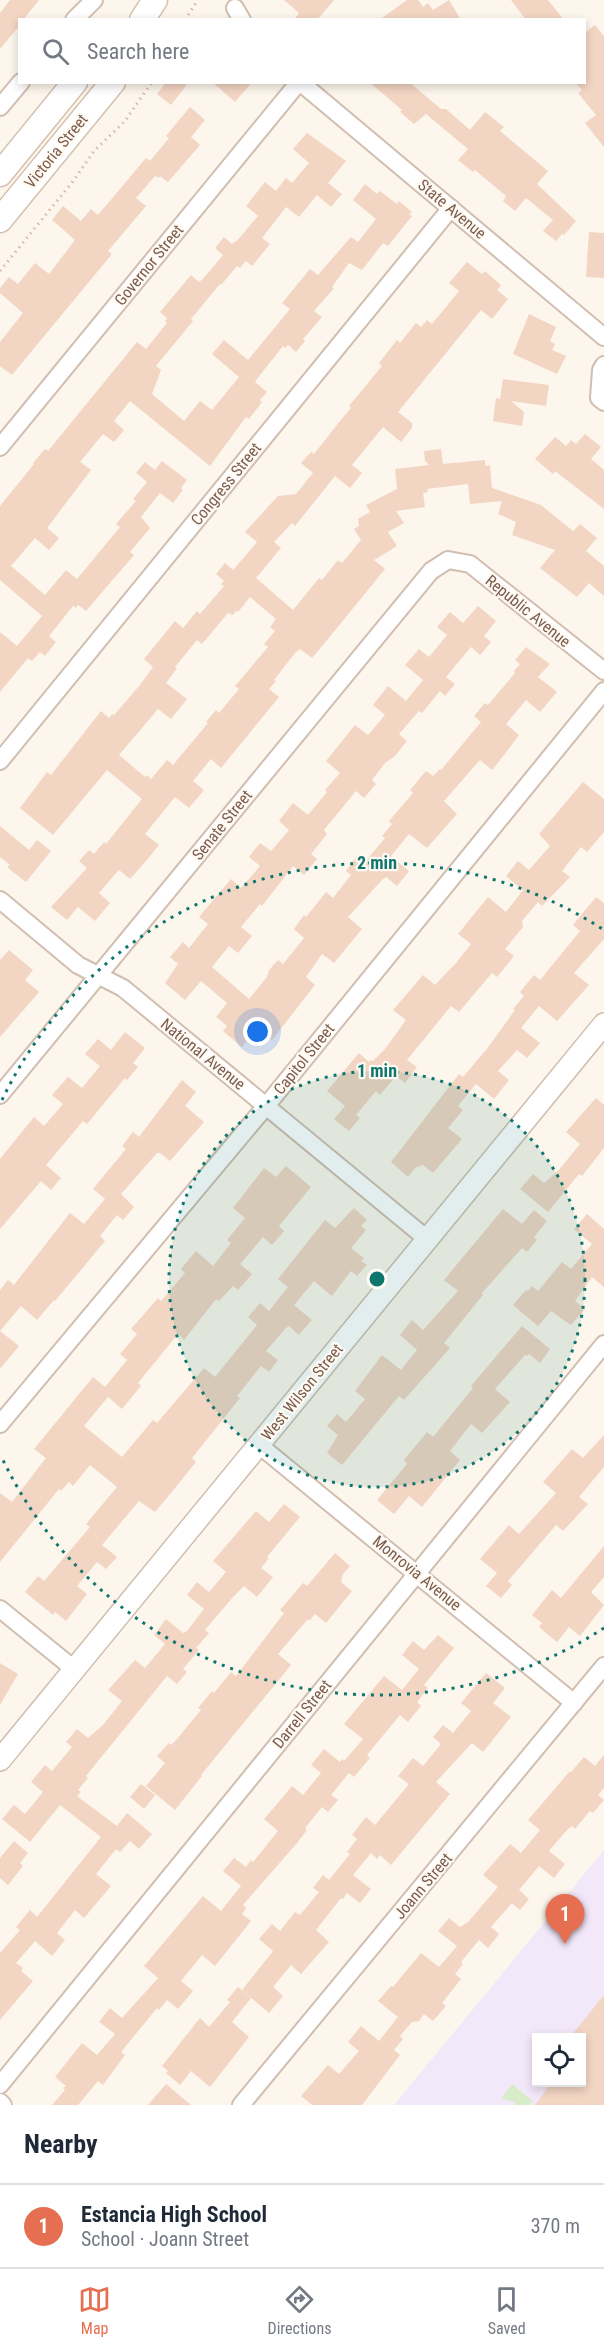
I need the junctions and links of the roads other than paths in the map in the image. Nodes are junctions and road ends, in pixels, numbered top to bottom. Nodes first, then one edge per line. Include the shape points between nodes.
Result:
1 (94, 0) edge
2 (155, 0) edge
3 (76, 18) edge
4 (143, 18) edge
5 (19, 84) edge
6 (73, 84) edge
7 (111, 84) edge
8 (297, 84) edge
9 (301, 84) edge
10 (1, 105) edge
11 (0, 174) edge
12 (452, 208) junction
13 (0, 220) edge
14 (604, 337) edge
15 (604, 364) edge
16 (604, 402) edge
17 (0, 447) edge
18 (448, 560) joint
19 (604, 671) edge
20 (604, 691) edge
21 (0, 760) edge
22 (0, 900) edge
23 (98, 976) junction
24 (604, 1024) edge
25 (0, 1095) edge
26 (266, 1106) junction
27 (427, 1239) junction
28 (604, 1344) edge
29 (0, 1425) edge
30 (259, 1445) junction
31 (417, 1573) junction
32 (0, 1609) edge
33 (604, 1666) edge
34 (74, 1669) junction
35 (574, 1703) junction
36 (0, 1760) edge
37 (0, 2085) edge
38 (242, 2105) edge

1 - 3 street
2 - 4 main road
5 - 10 street
6 - 11 main road, Victoria Street
7 - 13 main road, Victoria Street
8 - 17 street, Governor Street
9 - 12 street, State Avenue
12 - 14 street, State Avenue
12 - 21 street, Congress Street
15 - 16 street via 599,398
18 - 19 street, Republic Avenue via 470,564
18 - 23 street, Senate Street via 431,571
20 - 26 street, Capitol Street
22 - 23 street, National Avenue via 78,965
23 - 25 street, Senate Street
23 - 26 street, National Avenue via 123,988
24 - 27 street, West Wilson Street
26 - 27 street, National Avenue
26 - 29 street, Capitol Street
27 - 30 street, West Wilson Street
28 - 31 street, Darrell Street
30 - 31 street, Monrovia Avenue
30 - 34 street, West Wilson Street
31 - 35 street, Monrovia Avenue
31 - 37 street, Darrell Street
32 - 34 street
33 - 35 street, Joann Street
34 - 36 street, West Wilson Street
35 - 38 street, Joann Street

